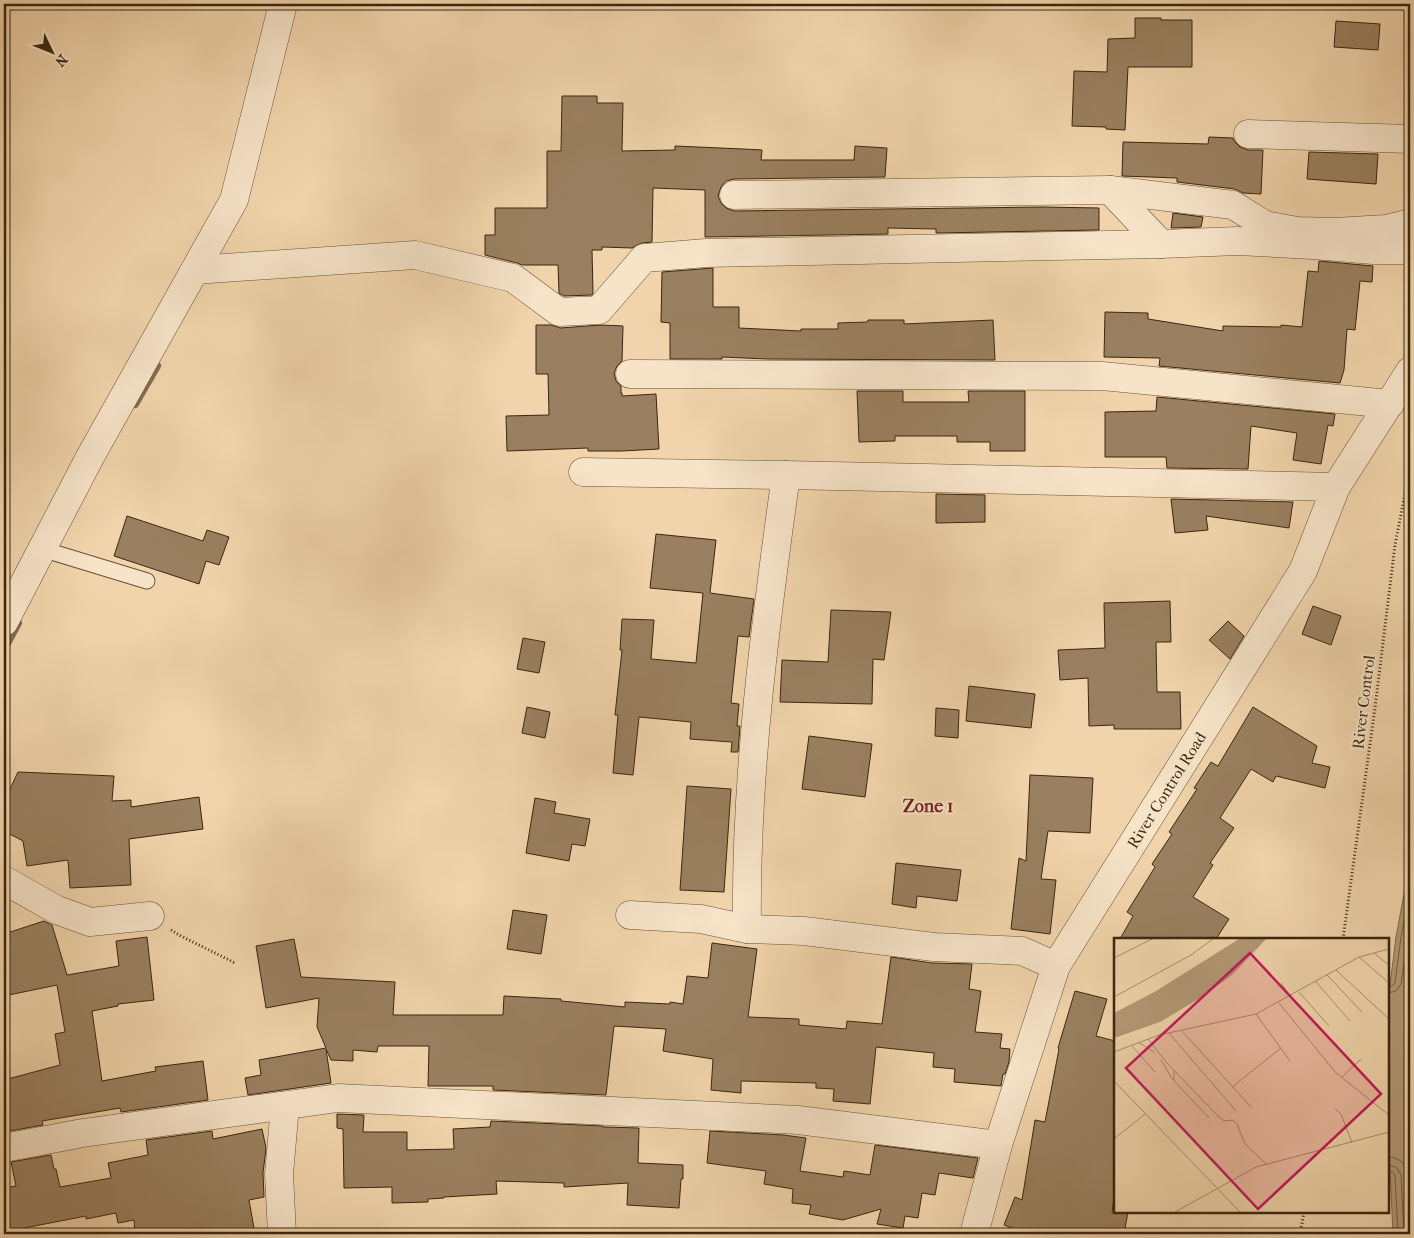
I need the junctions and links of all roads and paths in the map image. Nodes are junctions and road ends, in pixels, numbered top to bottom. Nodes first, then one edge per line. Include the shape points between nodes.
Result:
1 (283, 4) edge
2 (1248, 134) dead end
3 (1410, 139) edge
4 (1110, 190) junction
5 (734, 195) dead end
6 (1410, 223) edge
7 (1161, 244) junction
8 (1410, 250) edge
9 (195, 270) junction
10 (1410, 371) edge
11 (630, 374) dead end
12 (1390, 404) junction
13 (1410, 468) edge
14 (583, 472) dead end
15 (786, 475) junction
16 (1336, 487) junction
17 (42, 549) junction
18 (147, 581) dead end
19 (4, 622) edge
20 (4, 880) edge
21 (630, 915) dead end
22 (150, 916) joint
23 (747, 929) junction
24 (1344, 938) edge
25 (235, 963) dead end
26 (1056, 966) junction
27 (285, 1106) junction
28 (998, 1146) junction
29 (4, 1148) edge
30 (1304, 1213) edge
31 (282, 1234) edge
32 (974, 1234) edge
33 (1300, 1234) edge

1 - 9 street via 234,200
2 - 3 street
4 - 5 street
4 - 6 street via 1233,205 1265,225 1297,231 1386,229
4 - 7 street
7 - 8 street via 1238,242
7 - 9 street via 644,258 599,310 559,312 513,278 415,255
9 - 17 street
10 - 12 street, River Control Road
11 - 12 street via 1102,376
12 - 16 street, River Control Road
13 - 24 path, River Control via 1395,545
14 - 15 street
15 - 16 street
15 - 23 street via 764,631 752,769 746,870
16 - 26 street, River Control Road via 1303,571
17 - 18 lane
17 - 19 street
20 - 22 street via 58,910 90,922
21 - 23 street via 701,919
22 - 25 path via 181,936
23 - 26 street via 804,931 934,947 1022,951
26 - 28 street, River Control Road
27 - 28 street via 338,1098 798,1120
27 - 29 street via 83,1133
27 - 31 street via 279,1174
28 - 32 street, River Control Road
30 - 33 path

